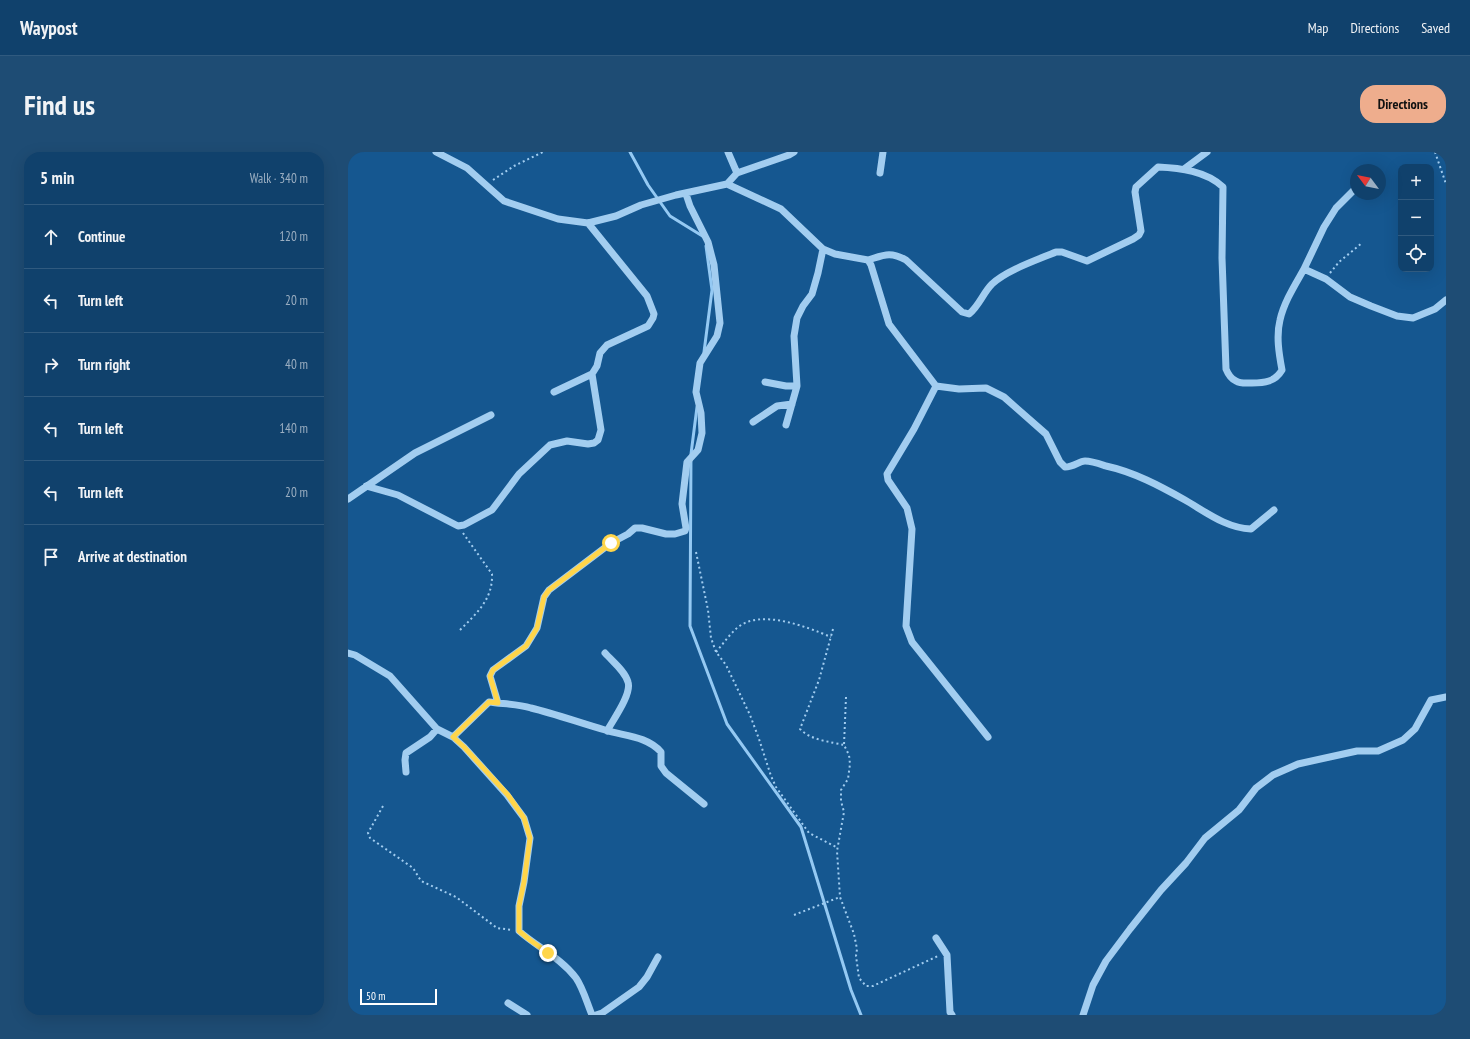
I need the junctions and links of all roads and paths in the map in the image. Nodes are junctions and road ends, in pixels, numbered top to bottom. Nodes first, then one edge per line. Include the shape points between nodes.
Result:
1 (436, 152) edge
2 (543, 152) edge
3 (728, 152) edge
4 (794, 152) edge
5 (883, 152) edge
6 (1207, 152) edge
7 (1434, 152) edge
8 (1184, 169) junction
9 (737, 173) junction
10 (880, 173) dead end
11 (727, 184) junction
12 (1446, 184) edge
13 (485, 185) junction
14 (686, 194) junction
15 (1350, 194) edge
16 (588, 223) junction
17 (1362, 243) dead end
18 (823, 249) junction
19 (868, 260) junction
20 (1304, 269) junction
21 (1326, 279) junction
22 (1446, 300) edge
23 (592, 374) junction
24 (765, 382) dead end
25 (798, 386) junction
26 (936, 386) junction
27 (554, 392) dead end
28 (792, 404) junction
29 (491, 415) dead end
30 (752, 422) dead end
31 (786, 425) dead end
32 (366, 486) junction
33 (348, 499) edge
34 (1274, 510) dead end
35 (458, 526) junction
36 (696, 552) dead end
37 (834, 629) dead end
38 (460, 630) dead end
39 (831, 637) junction
40 (716, 652) junction
41 (348, 653) edge
42 (605, 653) dead end
43 (846, 697) dead end
44 (1446, 697) edge
45 (498, 703) junction
46 (437, 729) junction
47 (607, 731) junction
48 (453, 737) junction
49 (988, 737) dead end
50 (844, 745) junction
51 (406, 772) dead end
52 (704, 804) dead end
53 (383, 806) dead end
54 (838, 848) junction
55 (840, 897) junction
56 (794, 915) dead end
57 (519, 931) junction
58 (936, 938) dead end
59 (947, 955) junction
60 (658, 957) dead end
61 (508, 1003) dead end
62 (527, 1015) edge
63 (592, 1015) edge
64 (596, 1015) edge
65 (952, 1015) edge
66 (1083, 1015) edge

1 - 13 street via 467,168
2 - 13 path via 514,166
3 - 9 street
4 - 9 street
5 - 10 street
6 - 8 street
7 - 12 path
8 - 19 street via 1158,167 1136,187 1141,231 1133,240 1087,261 1056,252 1017,268 994,282 969,314 962,312 906,260 897,255 888,254
8 - 20 street via 1223,187 1222,258 1226,369 1235,381 1266,383 1280,374 1280,320
9 - 11 street
11 - 14 street
11 - 18 street via 781,209
13 - 16 street via 504,201 558,219
14 - 16 street via 641,205 616,216
14 - 45 street via 708,242 714,265 720,323 717,336 700,363 696,392 702,433 698,450 687,462 682,504 685,531 670,534 635,528 549,590 544,597 537,628 526,646 493,670 490,676
15 - 20 street via 1336,208 1324,227
16 - 23 street via 647,296 654,314 648,326 607,345 600,353
17 - 21 path via 1339,262
18 - 19 street via 835,254
18 - 25 street via 812,294 797,318 794,336
19 - 26 street via 889,324
20 - 21 street
21 - 22 street via 1350,296 1397,316 1413,318 1435,309
23 - 27 street
23 - 35 street via 601,430 598,440 588,444 567,441 550,445 519,474 492,510
24 - 25 street
25 - 28 street
26 - 34 street via 959,390 986,388 1004,397 1046,434 1060,462 1066,467 1084,461 1121,469 1179,497 1213,518 1242,529 1251,529
26 - 49 street via 887,474 888,480 907,508 912,529 906,626 912,642
28 - 30 street via 777,406
28 - 31 street
29 - 32 street via 416,453
32 - 33 street
32 - 35 street via 398,495
35 - 38 path via 492,574 490,594 477,613
36 - 40 path via 711,638
37 - 39 path
39 - 40 path via 788,622 748,621 737,628
39 - 50 path via 819,680 800,729 812,736
40 - 54 path via 726,665 750,715 776,787 809,833
41 - 46 street via 390,676
42 - 47 street via 624,674 629,684 629,692
43 - 50 path
44 - 66 street via 1431,700 1415,729 1403,740 1378,751 1357,751 1298,764 1273,775 1256,788 1239,810 1205,838 1126,935 1093,985
45 - 47 street via 530,707
45 - 48 street via 489,702
46 - 48 street
46 - 51 street via 430,737 406,753
47 - 52 street via 625,734 657,747 661,752 661,766 666,773
48 - 57 street via 508,795 524,818 530,838 519,906
50 - 54 path via 850,764 848,778 841,790 844,812
53 - 57 path via 368,833 370,838 413,868 421,882 456,897 498,928
54 - 55 path
55 - 56 path
55 - 59 path via 855,942 859,978 866,986 873,986 934,956
57 - 63 street via 565,964 577,979
58 - 59 street
59 - 65 street
60 - 64 street via 639,987
61 - 62 street

